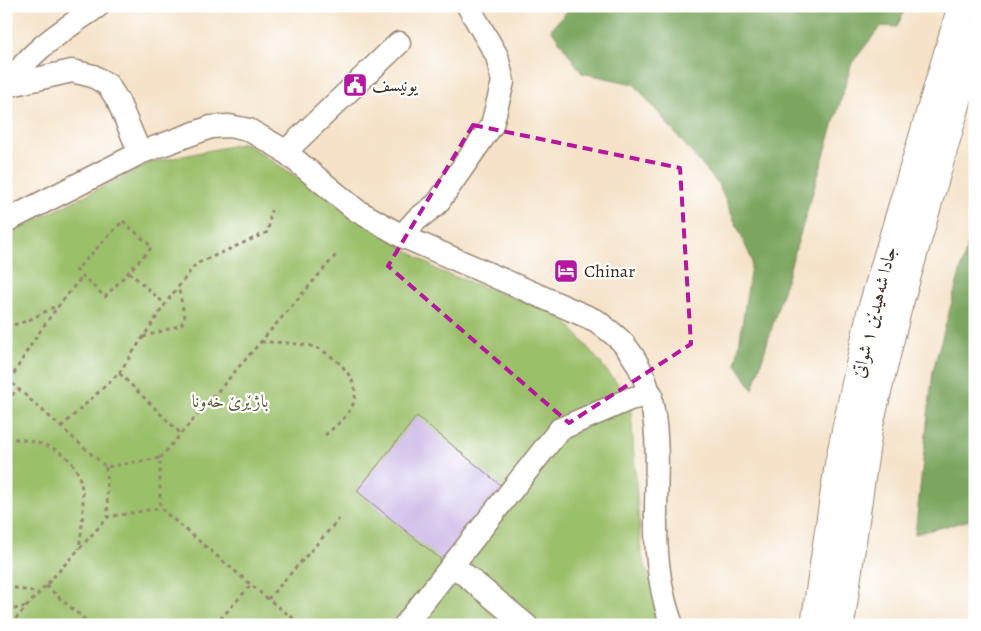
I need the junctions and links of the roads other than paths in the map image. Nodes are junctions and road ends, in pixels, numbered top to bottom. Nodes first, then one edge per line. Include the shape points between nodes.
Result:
1 (98, 6) edge
2 (468, 6) edge
3 (962, 6) edge
4 (975, 38) edge
5 (399, 43) dead end
6 (8, 86) edge
7 (946, 98) junction
8 (286, 151) junction
9 (140, 153) junction
10 (6, 221) edge
11 (402, 236) junction
12 (651, 394) junction
13 (453, 565) junction
14 (405, 625) edge
15 (526, 625) edge
16 (672, 625) edge
17 (815, 625) edge
18 (840, 625) edge

1 - 6 street via 31,58
2 - 11 street via 497,56 503,82 492,125 437,204
3 - 7 main road, جادا شەهیدێن ١ شواتێ
4 - 7 main road, جادا شەهیدێن ١ شواتێ
5 - 8 street
6 - 9 street via 72,71 93,76 108,85 118,101
7 - 17 main road, جادا شەهیدێن ١ شواتێ via 927,119 871,313 839,464
7 - 18 main road, جادا شەهیدێن ١ شواتێ via 868,429
8 - 9 street via 249,130 229,126 211,127
8 - 11 street via 356,210
9 - 10 street
11 - 12 street via 597,321 623,343
12 - 13 street via 630,399 560,429
12 - 16 street via 657,432 656,530 660,571
13 - 14 street
13 - 15 street

